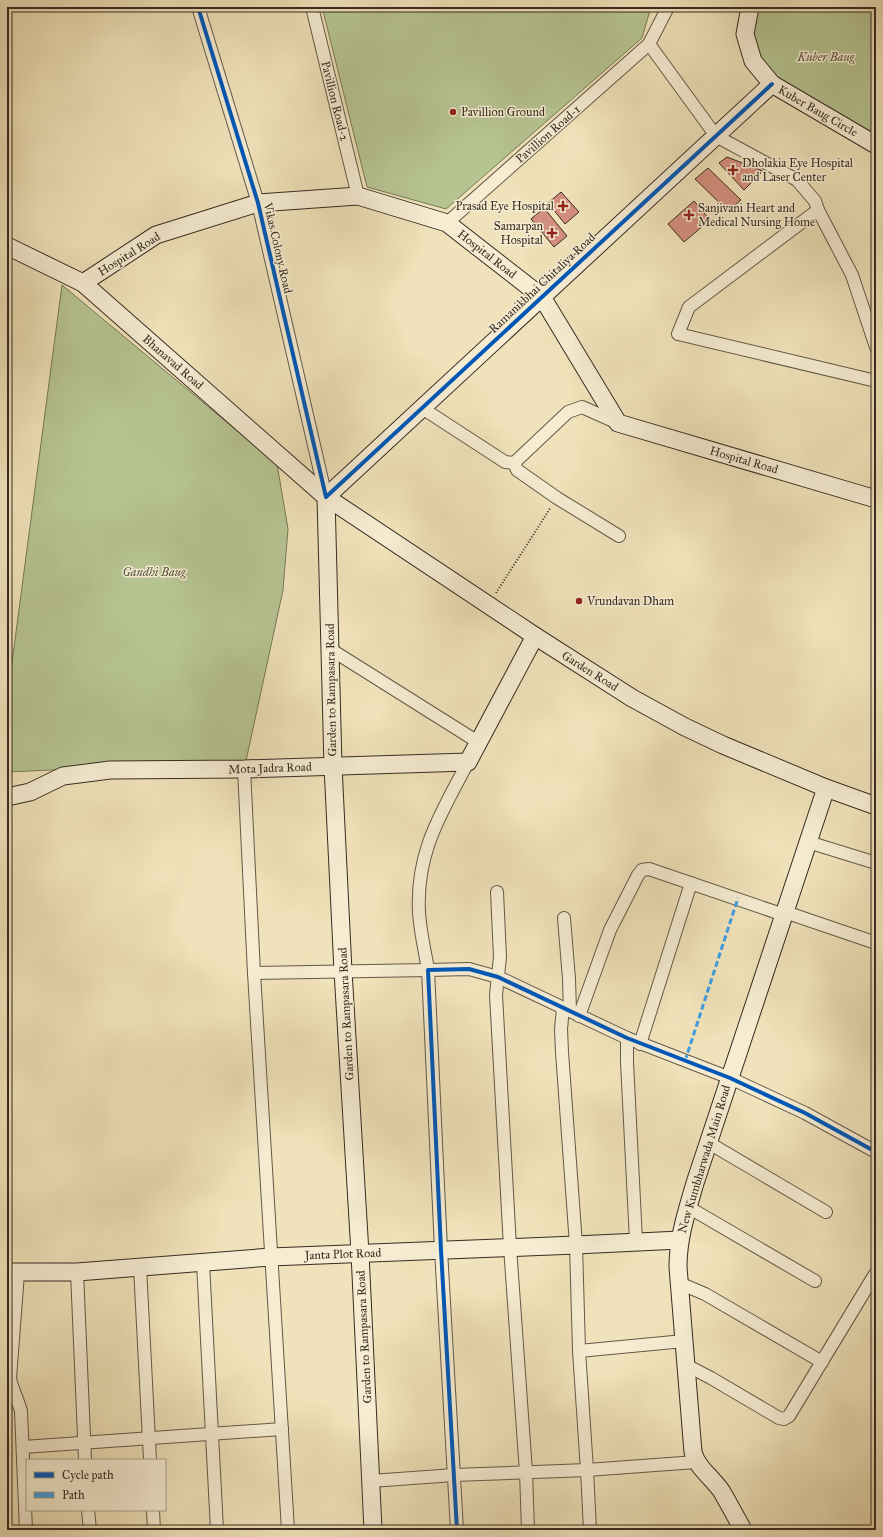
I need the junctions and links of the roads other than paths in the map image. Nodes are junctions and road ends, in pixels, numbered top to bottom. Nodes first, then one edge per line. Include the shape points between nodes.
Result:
1 (198, 7) edge
2 (312, 7) edge
3 (668, 7) edge
4 (750, 7) edge
5 (649, 44) junction
6 (772, 84) junction
7 (716, 136) junction
8 (876, 145) edge
9 (358, 196) junction
10 (258, 203) junction
11 (818, 210) junction
12 (447, 223) junction
13 (7, 246) edge
14 (83, 283) junction
15 (542, 297) junction
16 (876, 347) edge
17 (876, 382) edge
18 (422, 408) junction
19 (618, 423) junction
20 (514, 463) junction
21 (326, 497) junction
22 (876, 499) edge
23 (619, 536) dead end
24 (535, 636) junction
25 (330, 649) junction
26 (478, 742) junction
27 (468, 762) junction
28 (333, 766) junction
29 (244, 769) junction
30 (826, 788) junction
31 (7, 797) edge
32 (876, 806) edge
33 (808, 842) junction
34 (876, 863) edge
35 (691, 883) junction
36 (497, 892) dead end
37 (785, 913) junction
38 (564, 918) dead end
39 (876, 943) edge
40 (428, 970) junction
41 (343, 971) junction
42 (254, 973) junction
43 (498, 977) junction
44 (570, 1012) junction
45 (627, 1038) junction
46 (640, 1044) junction
47 (730, 1078) junction
48 (709, 1142) junction
49 (876, 1152) edge
50 (688, 1207) junction
51 (826, 1212) dead end
52 (680, 1240) junction
53 (636, 1242) junction
54 (576, 1246) junction
55 (510, 1247) junction
56 (441, 1250) junction
57 (360, 1253) junction
58 (271, 1257) junction
59 (203, 1263) junction
60 (140, 1267) junction
61 (77, 1272) junction
62 (12, 1273) edge
63 (875, 1274) dead end
64 (815, 1281) dead end
65 (679, 1283) junction
66 (684, 1341) junction
67 (579, 1351) junction
68 (822, 1362) junction
69 (686, 1365) junction
70 (282, 1429) junction
71 (212, 1435) junction
72 (149, 1439) junction
73 (84, 1443) junction
74 (23, 1447) junction
75 (85, 1459) edge
76 (150, 1459) edge
77 (696, 1462) junction
78 (587, 1470) junction
79 (526, 1472) junction
80 (454, 1475) junction
81 (371, 1481) junction
82 (88, 1511) edge
83 (153, 1511) edge
84 (26, 1530) edge
85 (90, 1530) edge
86 (154, 1530) edge
87 (217, 1530) edge
88 (288, 1530) edge
89 (373, 1530) edge
90 (457, 1530) edge
91 (528, 1530) edge
92 (590, 1530) edge
93 (743, 1530) edge

1 - 10 street, Vikas Colony Road
2 - 9 street, Pavillion Road-2
3 - 5 street, Pavillion Road-1
4 - 6 main road, Kuber Baug Circle via 745,34 753,61
5 - 7 street
5 - 12 street, Pavillion Road-1
6 - 7 main road, Ramanikbhai Chitaliya Road
6 - 8 main road, Kuber Baug Circle
7 - 11 street via 797,180 815,201
7 - 15 main road, Ramanikbhai Chitaliya Road
9 - 10 main road, Hospital Road
9 - 12 main road, Hospital Road
10 - 14 main road, Hospital Road via 156,235
10 - 21 street, Vikas Colony Road
11 - 16 street via 852,275
11 - 17 street via 689,307 678,334
12 - 15 main road, Hospital Road
13 - 14 main road, Bhanavad Road
14 - 21 main road, Bhanavad Road
15 - 18 main road, Ramanikbhai Chitaliya Road
15 - 19 main road, Hospital Road
18 - 20 street via 505,462
18 - 21 main road, Ramanikbhai Chitaliya Road
19 - 20 street via 582,407 568,412
19 - 22 main road, Hospital Road
20 - 23 street via 517,470 557,498
21 - 24 main road, Garden Road
21 - 25 main road, Garden to Rampasara Road
24 - 26 main road
24 - 30 main road, Garden Road via 632,698 685,727
25 - 26 street
25 - 28 main road, Garden to Rampasara Road
26 - 27 main road
27 - 28 main road, Mota Jadra Road
27 - 40 street via 434,826 421,870 419,912
28 - 29 main road, Mota Jadra Road
28 - 41 main road, Garden to Rampasara Road
29 - 31 main road, Mota Jadra Road via 110,770 81,773 56,779 30,792
29 - 42 street
30 - 32 main road, Garden Road
30 - 33 main road, New Kumbharwada Main Road
33 - 34 street
33 - 37 main road, New Kumbharwada Main Road
35 - 37 street
35 - 44 street via 649,870 639,872
35 - 46 street
36 - 43 street via 500,957
37 - 39 street
37 - 47 main road, New Kumbharwada Main Road
38 - 44 street
40 - 41 street
40 - 43 street via 469,969
40 - 56 street
41 - 42 street
41 - 57 main road, Garden to Rampasara Road
42 - 58 street
43 - 44 street
43 - 55 street via 496,994
44 - 45 street
44 - 54 street via 561,1029
45 - 46 street
45 - 53 street via 626,1062
46 - 47 street
47 - 48 main road, New Kumbharwada Main Road
47 - 49 street via 806,1113
48 - 50 main road, New Kumbharwada Main Road
48 - 51 street
50 - 52 main road, New Kumbharwada Main Road
50 - 64 street
52 - 53 main road, Janta Plot Road
52 - 65 main road, New Kumbharwada Main Road
53 - 54 main road, Janta Plot Road
54 - 55 main road, Janta Plot Road
54 - 67 street
55 - 56 main road, Janta Plot Road
55 - 79 street
56 - 57 main road, Janta Plot Road
56 - 80 street
57 - 58 main road, Janta Plot Road
57 - 81 main road, Garden to Rampasara Road
58 - 59 main road, Janta Plot Road
58 - 70 street
59 - 60 main road, Janta Plot Road
59 - 71 street
60 - 61 main road, Janta Plot Road
60 - 72 street
61 - 62 main road, Janta Plot Road
61 - 73 street
62 - 74 street via 10,1378 21,1411
63 - 68 street
65 - 66 main road, New Kumbharwada Main Road
65 - 68 street via 704,1294
66 - 67 street
66 - 69 main road, New Kumbharwada Main Road
67 - 78 street
68 - 69 street via 789,1416 782,1419
69 - 77 main road, New Kumbharwada Main Road
70 - 71 street
70 - 88 street
71 - 72 street
71 - 87 street
72 - 73 street
72 - 76 street
73 - 74 street
73 - 75 street
74 - 84 street
77 - 78 street
77 - 93 main road via 722,1492
78 - 79 street
78 - 92 street
79 - 80 street
79 - 91 street
80 - 81 street
80 - 90 street
81 - 89 main road, Garden to Rampasara Road
82 - 85 street
83 - 86 street

